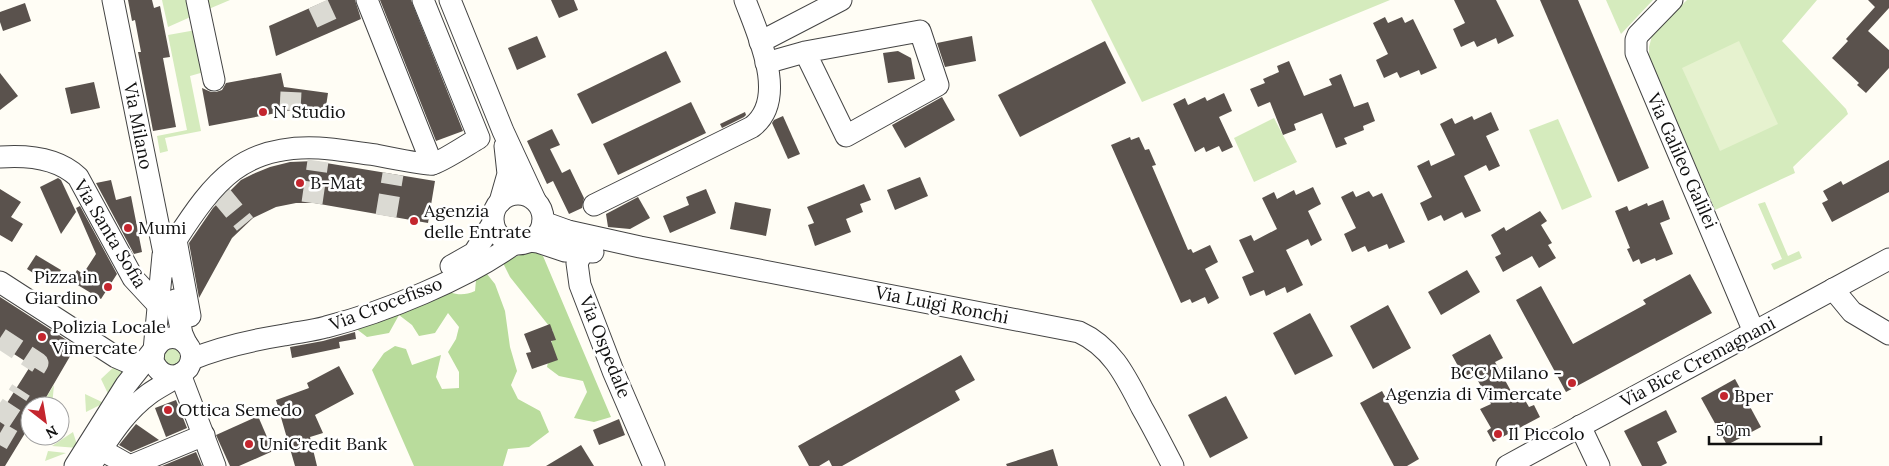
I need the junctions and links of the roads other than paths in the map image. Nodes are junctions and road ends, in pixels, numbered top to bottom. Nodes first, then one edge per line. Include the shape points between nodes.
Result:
1 (113, 0) edge
2 (197, 0) edge
3 (367, 0) edge
4 (423, 0) edge
5 (450, 0) edge
6 (746, 0) edge
7 (840, 0) edge
8 (1672, 0) edge
9 (760, 42) junction
10 (805, 52) junction
11 (766, 63) junction
12 (214, 80) dead end
13 (503, 131) junction
14 (157, 154) dead end
15 (0, 157) edge
16 (432, 164) junction
17 (535, 200) junction
18 (500, 202) junction
19 (594, 205) dead end
20 (543, 222) junction
21 (493, 223) junction
22 (568, 231) junction
23 (522, 243) junction
24 (169, 246) junction
25 (640, 248) junction
26 (583, 252) junction
27 (1889, 259) edge
28 (0, 282) edge
29 (1833, 289) junction
30 (159, 306) junction
31 (190, 316) dead end
32 (1754, 332) junction
33 (1889, 334) edge
34 (154, 350) junction
35 (184, 363) junction
36 (139, 367) junction
37 (1580, 426) junction
38 (199, 437) junction
39 (107, 453) dead end
40 (75, 466) edge
41 (90, 466) edge
42 (215, 466) edge
43 (654, 466) edge
44 (1173, 466) edge
45 (1507, 466) edge
46 (1599, 466) edge

1 - 24 street, Via Milano
2 - 12 street
3 - 16 street
4 - 16 street via 479,138
5 - 13 street
6 - 9 street
7 - 9 street
8 - 32 street, Via Galileo Galilei via 1638,35 1636,53
9 - 11 street
10 - 10 street via 846,136 938,85 920,31
10 - 11 street
11 - 19 street via 770,93 757,123
13 - 17 street
13 - 18 street via 508,174
14 - 24 street
15 - 30 street, Via Santa Sofia via 41,158 73,172 133,278
16 - 24 street via 395,166 283,148 265,153 241,164 217,191 198,206
17 - 18 street via 513,195
17 - 20 street via 540,206
18 - 21 street
20 - 22 street, Via Luigi Ronchi
20 - 23 street via 541,230
21 - 23 street via 500,237
21 - 35 street, Via Crocefisso via 469,257 382,296 320,316 226,336
22 - 25 street, Via Luigi Ronchi
22 - 26 street
23 - 26 street, Via Luigi Ronchi via 538,242 565,251
23 - 35 street, Via Crocefisso via 449,281 373,312 324,328 229,347
24 - 30 street, Via Milano
24 - 31 street
24 - 35 street, Via Milano
25 - 26 street, Via Luigi Ronchi
25 - 44 street, Via Luigi Ronchi via 1079,332 1098,343 1122,369
26 - 43 street, Via Ospedale via 577,263 580,285
27 - 29 street, Via Bice Cremagnani
28 - 36 street via 116,357
29 - 32 street, Via Bice Cremagnani
29 - 33 street via 1852,312
30 - 34 street, Via Milano
32 - 37 street, Via Bice Cremagnani
34 - 35 street via 157,368 166,375
34 - 35 street via 160,342 176,338
34 - 36 street
35 - 38 street, Via Milano
35 - 41 street via 120,422
36 - 40 street
37 - 45 street, Via Bice Cremagnani
37 - 46 street
38 - 39 street via 130,466
38 - 42 street, Via Milano

